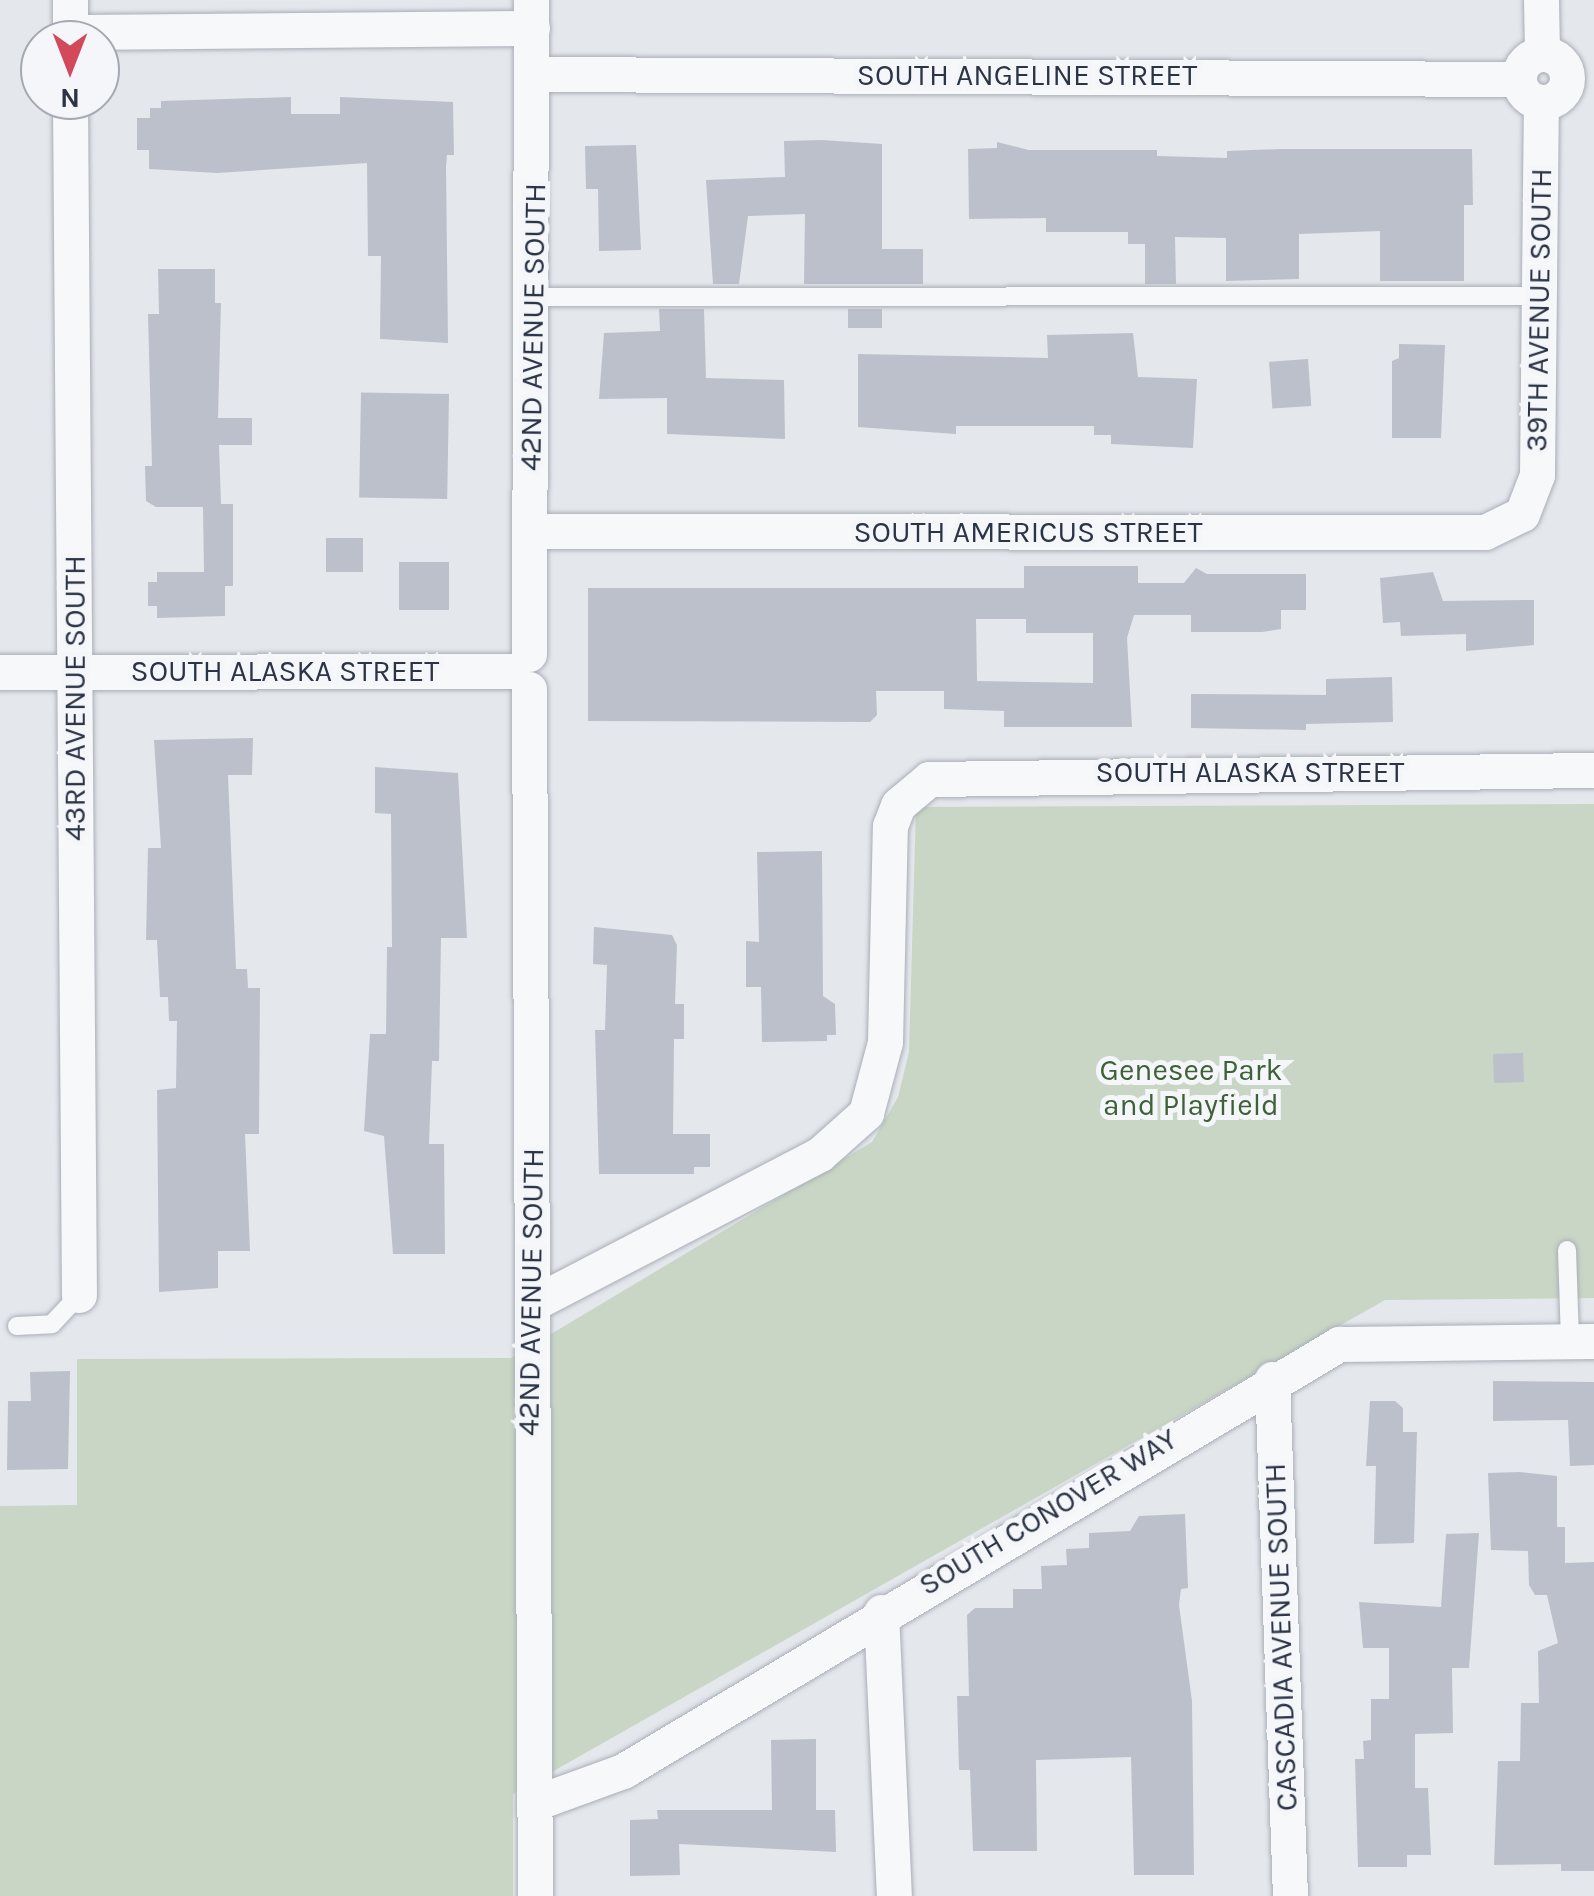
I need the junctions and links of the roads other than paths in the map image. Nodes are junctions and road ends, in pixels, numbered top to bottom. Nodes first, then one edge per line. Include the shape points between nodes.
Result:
1 (1541, 0) edge
2 (531, 14) edge
3 (120, 23) edge
4 (535, 74) junction
5 (1534, 78) junction
6 (1581, 79) edge
7 (70, 120) edge
8 (1539, 296) junction
9 (534, 297) junction
10 (1522, 514) joint
11 (530, 531) junction
12 (74, 671) junction
13 (523, 671) junction
14 (0, 672) edge
15 (1594, 770) edge
16 (1567, 1250) dead end
17 (80, 1295) joint
18 (534, 1303) junction
19 (17, 1326) dead end
20 (1582, 1341) edge
21 (1272, 1379) junction
22 (881, 1612) junction
23 (535, 1802) junction
24 (536, 1896) edge
25 (894, 1896) edge
26 (1290, 1896) edge

1 - 5 street, 39TH AVENUE SOUTH
2 - 3 street
2 - 4 street, 42ND AVENUE SOUTH
4 - 5 street, SOUTH ANGELINE STREET
4 - 9 street, 42ND AVENUE SOUTH
5 - 6 street via 1560,96
5 - 8 street, 39TH AVENUE SOUTH
7 - 12 street, 43RD AVENUE SOUTH
8 - 9 lane
8 - 10 street, 39TH AVENUE SOUTH via 1538,475
9 - 11 street, 42ND AVENUE SOUTH
10 - 11 street, SOUTH AMERICUS STREET via 1485,532
11 - 13 street, 42ND AVENUE SOUTH
12 - 13 street, SOUTH ALASKA STREET
12 - 14 street, SOUTH ALASKA STREET
12 - 17 street, 43RD AVENUE SOUTH
13 - 18 street, 42ND AVENUE SOUTH
15 - 18 street, SOUTH ALASKA STREET via 950,774 910,790 890,826 885,1042 866,1113 820,1154
16 - 20 lane
17 - 19 lane via 52,1324
18 - 23 street, 42ND AVENUE SOUTH via 529,1469
20 - 21 street, SOUTH CONOVER WAY via 1339,1344
21 - 22 street, SOUTH CONOVER WAY
21 - 26 street, CASCADIA AVENUE SOUTH
22 - 23 street, SOUTH CONOVER WAY via 623,1770
22 - 25 street
23 - 24 street, 42ND AVENUE SOUTH

